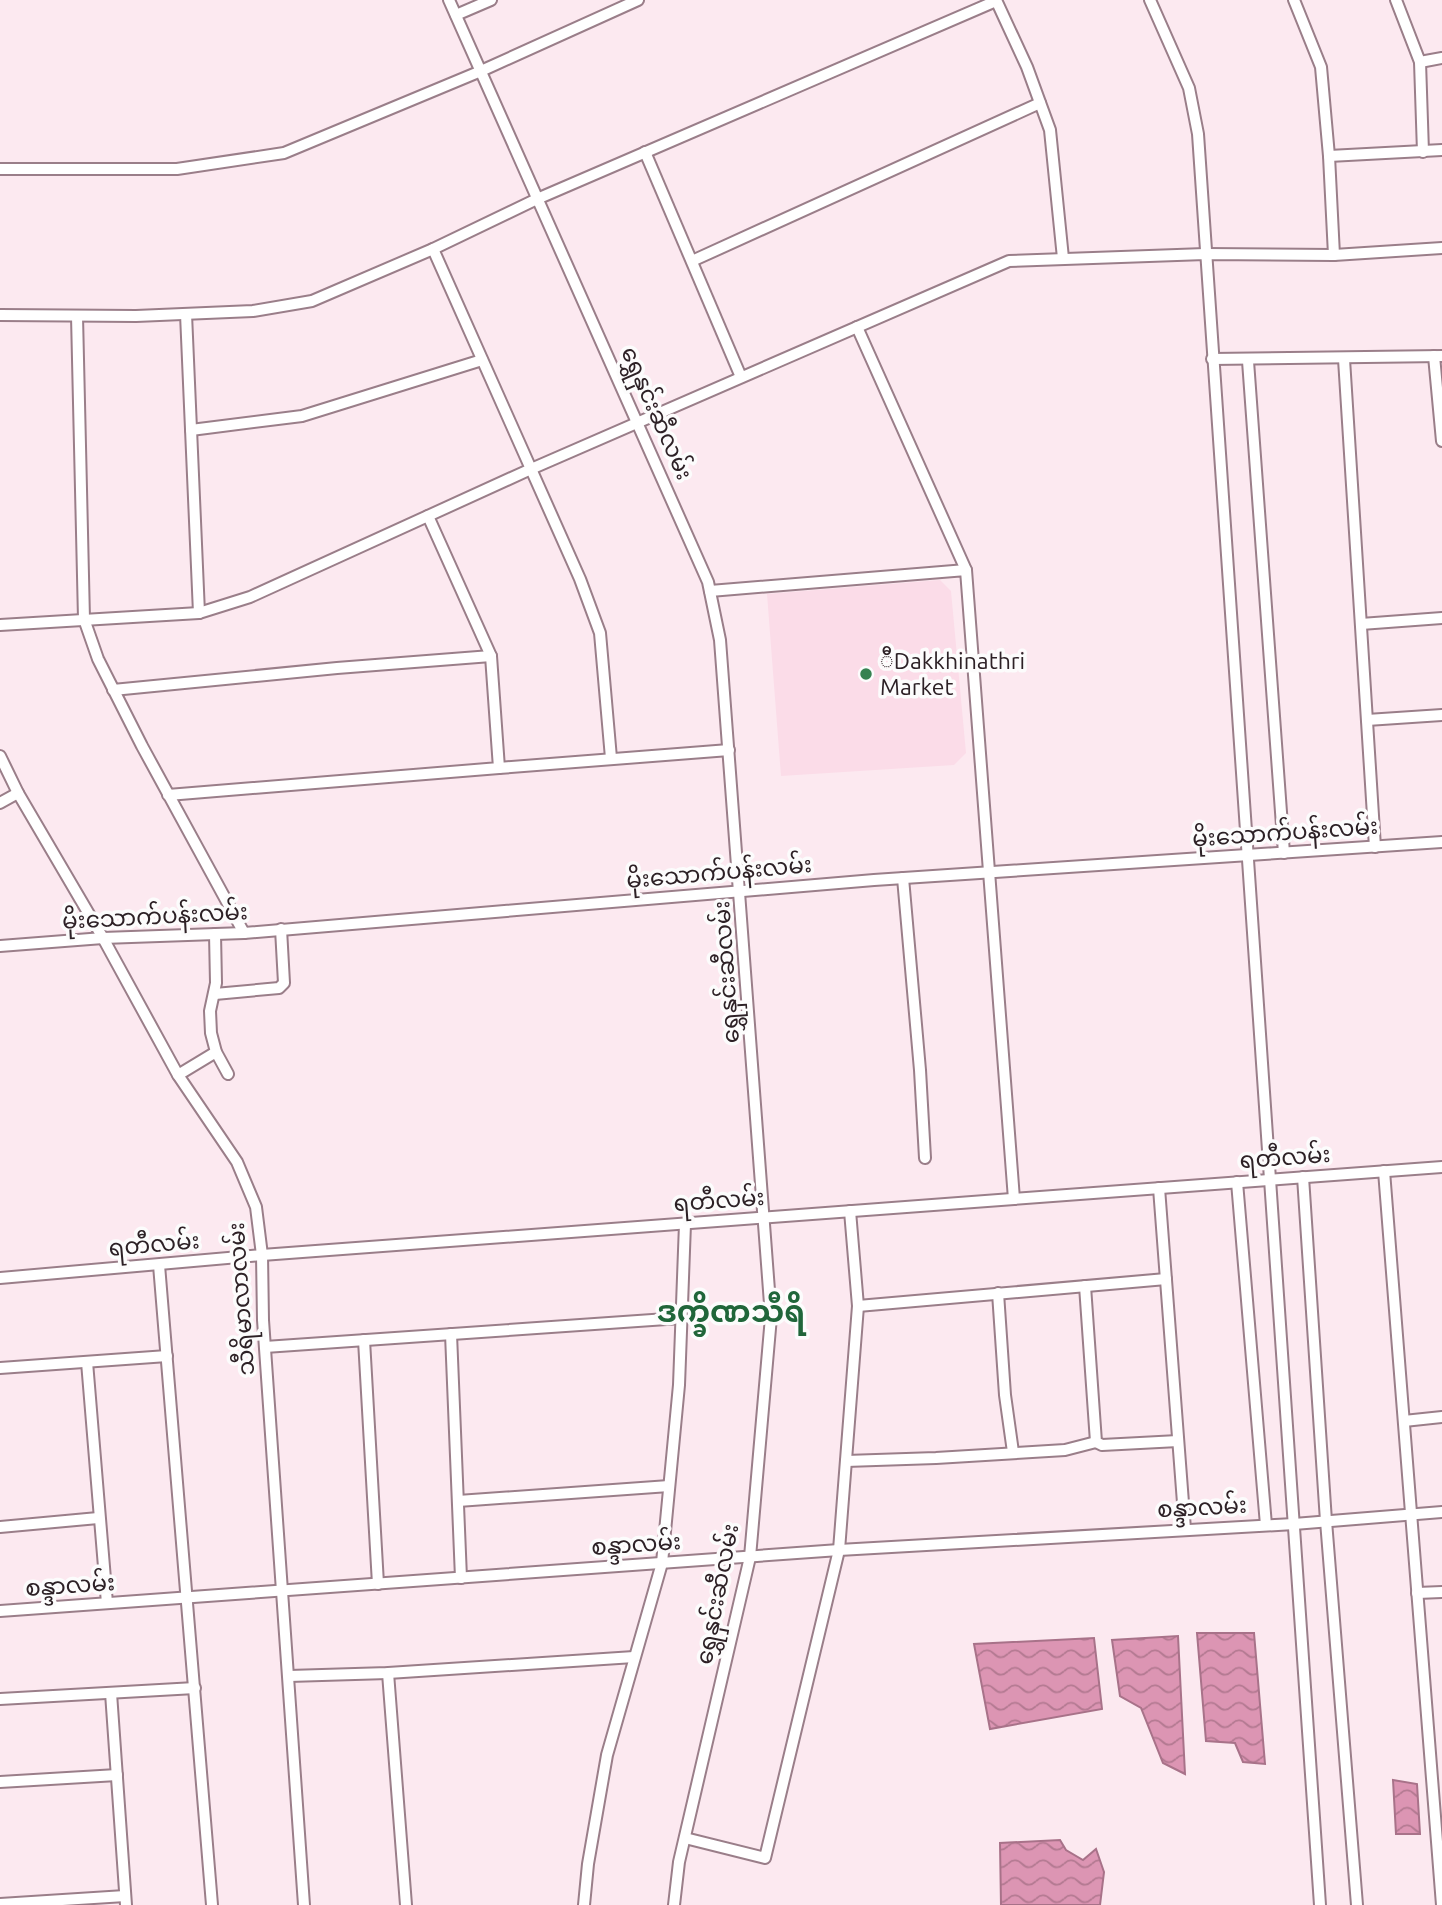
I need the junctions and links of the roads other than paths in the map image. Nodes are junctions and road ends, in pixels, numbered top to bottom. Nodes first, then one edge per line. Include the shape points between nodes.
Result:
1 (449, 0) edge
2 (491, 0) edge
3 (638, 0) edge
4 (996, 0) edge
5 (1150, 0) edge
6 (1294, 0) edge
7 (1396, 0) edge
8 (456, 15) junction
9 (1442, 58) edge
10 (1420, 62) junction
11 (481, 71) junction
12 (1040, 103) junction
13 (1442, 150) edge
14 (645, 152) junction
15 (1423, 152) junction
16 (1329, 156) junction
17 (0, 169) edge
18 (537, 199) junction
19 (1442, 248) edge
20 (433, 249) junction
21 (1205, 254) junction
22 (1334, 255) junction
23 (1063, 258) junction
24 (692, 261) junction
25 (186, 314) junction
26 (0, 315) edge
27 (77, 317) junction
28 (858, 327) junction
29 (1438, 356) edge
30 (1212, 359) junction
31 (1344, 359) junction
32 (482, 360) junction
33 (1248, 360) junction
34 (741, 377) junction
35 (639, 422) junction
36 (191, 430) junction
37 (1442, 441) edge
38 (531, 469) junction
39 (428, 516) junction
40 (966, 570) junction
41 (710, 591) junction
42 (199, 613) junction
43 (1442, 618) edge
44 (84, 619) junction
45 (1361, 624) junction
46 (0, 625) edge
47 (491, 656) junction
48 (113, 690) junction
49 (1442, 715) edge
50 (1367, 720) junction
51 (729, 750) junction
52 (0, 756) edge
53 (611, 758) junction
54 (499, 768) junction
55 (18, 793) junction
56 (168, 795) junction
57 (0, 803) edge
58 (1442, 842) edge
59 (1375, 847) junction
60 (1284, 853) junction
61 (1249, 855) junction
62 (987, 872) junction
63 (903, 878) junction
64 (741, 891) junction
65 (281, 929) junction
66 (244, 933) junction
67 (215, 934) junction
68 (103, 938) junction
69 (0, 946) edge
70 (215, 993) junction
71 (216, 1052) junction
72 (228, 1074) dead end
73 (178, 1075) junction
74 (925, 1158) dead end
75 (1442, 1167) edge
76 (1384, 1171) junction
77 (1303, 1177) junction
78 (1270, 1180) junction
79 (1237, 1182) junction
80 (1160, 1188) junction
81 (1014, 1199) junction
82 (850, 1211) junction
83 (765, 1218) junction
84 (685, 1224) junction
85 (262, 1255) junction
86 (159, 1265) junction
87 (0, 1278) edge
88 (1166, 1279) junction
89 (1085, 1286) junction
90 (998, 1293) junction
91 (858, 1306) junction
92 (681, 1318) junction
93 (451, 1334) junction
94 (363, 1340) junction
95 (265, 1347) junction
96 (167, 1356) junction
97 (87, 1362) junction
98 (0, 1368) edge
99 (1442, 1417) edge
100 (1404, 1421) junction
101 (1178, 1441) junction
102 (1096, 1442) junction
103 (1013, 1452) junction
104 (846, 1461) junction
105 (669, 1486) junction
106 (458, 1501) junction
107 (1442, 1512) edge
108 (1411, 1515) junction
109 (99, 1518) junction
110 (1326, 1521) junction
111 (1294, 1524) junction
112 (1266, 1525) junction
113 (0, 1527) edge
114 (1185, 1529) junction
115 (839, 1550) junction
116 (750, 1557) junction
117 (662, 1563) junction
118 (461, 1578) junction
119 (378, 1584) junction
120 (283, 1591) junction
121 (1442, 1592) edge
122 (1417, 1593) junction
123 (188, 1597) junction
124 (107, 1603) junction
125 (0, 1611) edge
126 (634, 1657) junction
127 (388, 1673) junction
128 (289, 1676) junction
129 (195, 1688) junction
130 (111, 1693) junction
131 (0, 1699) edge
132 (117, 1775) junction
133 (0, 1782) edge
134 (1438, 1798) edge
135 (685, 1838) junction
136 (1441, 1883) edge
137 (126, 1901) edge
138 (0, 1904) edge
139 (212, 1905) edge
140 (304, 1905) edge
141 (406, 1905) edge
142 (584, 1905) edge
143 (674, 1905) edge
144 (1320, 1905) edge
145 (1357, 1905) edge
146 (1442, 1905) edge

1 - 8 street, ရွှေနှင်းဆီလမ်း
2 - 8 street
3 - 11 street
4 - 12 street
4 - 14 street
5 - 21 street via 1194,107
6 - 16 street via 1321,67
7 - 10 street
8 - 11 street, ရွှေနှင်းဆီလမ်း
9 - 10 street
10 - 15 street
11 - 17 street via 285,153 177,169
11 - 18 street, ရွှေနှင်းဆီလမ်း
12 - 23 street via 1050,130
12 - 24 street
13 - 15 street
14 - 18 street
14 - 24 street
15 - 16 street
16 - 22 street
18 - 20 street
18 - 35 street, ရွှေနှင်းဆီလမ်း
19 - 22 street
20 - 25 street via 313,301 253,311
20 - 32 street
21 - 22 street
21 - 23 street
21 - 30 street
23 - 28 street via 1009,261
24 - 34 street
25 - 27 street
25 - 36 street
26 - 27 street
27 - 44 street
28 - 34 street
28 - 40 street
29 - 31 street
29 - 37 street
30 - 33 street
30 - 61 street
31 - 33 street
31 - 45 street
32 - 36 street via 302,416
32 - 38 street
33 - 60 street
34 - 35 street
35 - 38 street
35 - 41 street, ရွှေနှင်းဆီလမ်း
36 - 42 street
38 - 39 street
38 - 53 street via 600,633
39 - 42 street via 250,597
39 - 47 street
40 - 41 street
40 - 62 street
41 - 51 street, ရွှေနှင်းဆီလမ်း via 720,640
42 - 44 street
43 - 45 street
44 - 46 street
44 - 48 street
45 - 50 street
47 - 48 street
47 - 54 street
48 - 56 street
49 - 50 street
50 - 59 street
51 - 53 street
51 - 64 street, ရွှေနှင်းဆီလမ်း
52 - 55 street, သီရိမာလာလမ်း
53 - 54 street
54 - 56 street
55 - 57 street
55 - 68 street, သီရိမာလာလမ်း
56 - 66 street
58 - 59 street, မိုးသောက်ပန်းလမ်း
59 - 60 street, မိုးသောက်ပန်းလမ်း
60 - 61 street, မိုးသောက်ပန်းလမ်း
61 - 62 street, မိုးသောက်ပန်းလမ်း
61 - 78 street
62 - 63 street, မိုးသောက်ပန်းလမ်း
62 - 81 street
63 - 64 street, မိုးသောက်ပန်းလမ်း
63 - 74 street
64 - 65 street, မိုးသောက်ပန်းလမ်း
64 - 83 street, ရွှေနှင်းဆီလမ်း
65 - 66 street, မိုးသောက်ပန်းလမ်း
65 - 70 street via 284,982 279,988
66 - 67 street, မိုးသောက်ပန်းလမ်း
67 - 68 street, မိုးသောက်ပန်းလမ်း
67 - 70 street
68 - 69 street, မိုးသောက်ပန်းလမ်း
68 - 73 street, သီရိမာလာလမ်း
70 - 71 street via 210,1011
71 - 72 street
71 - 73 street
73 - 85 street, သီရိမာလာလမ်း via 237,1162 256,1206
75 - 76 street, ရတီလမ်း
76 - 77 street, ရတီလမ်း
76 - 100 street
77 - 78 street, ရတီလမ်း
77 - 110 street
78 - 79 street, ရတီလမ်း
78 - 111 street
79 - 80 street, ရတီလမ်း
79 - 112 street
80 - 81 street, ရတီလမ်း
80 - 88 street
81 - 82 street, ရတီလမ်း
82 - 83 street, ရတီလမ်း
82 - 91 street
83 - 84 street, ရတီလမ်း
83 - 116 street, ရွှေနှင်းဆီလမ်း via 771,1317
84 - 85 street, ရတီလမ်း
84 - 92 street
85 - 86 street, ရတီလမ်း
85 - 95 street, သီရိမာလာလမ်း
86 - 87 street, ရတီလမ်း
86 - 96 street
88 - 89 street
88 - 101 street
89 - 90 street
89 - 102 street
90 - 91 street
90 - 103 street
91 - 104 street
92 - 93 street
92 - 105 street
93 - 94 street
93 - 106 street
94 - 95 street
94 - 119 street
95 - 120 street, သီရိမာလာလမ်း
96 - 97 street
96 - 123 street
97 - 98 street
97 - 109 street
99 - 100 street
100 - 108 street
101 - 102 street
101 - 114 street
102 - 103 street via 1065,1450
103 - 104 street
104 - 115 street
105 - 106 street
105 - 117 street
106 - 118 street
107 - 108 street, စန္ဒာလမ်း
108 - 110 street, စန္ဒာလမ်း
108 - 122 street
109 - 113 street
109 - 124 street
110 - 111 street, စန္ဒာလမ်း
110 - 145 street
111 - 112 street, စန္ဒာလမ်း
111 - 144 street
112 - 114 street, စန္ဒာလမ်း
114 - 115 street, စန္ဒာလမ်း
115 - 116 street, စန္ဒာလမ်း
115 - 135 street via 765,1858
116 - 117 street, စန္ဒာလမ်း
116 - 135 street, ရွှေနှင်းဆီလမ်း
117 - 118 street, စန္ဒာလမ်း
117 - 126 street
118 - 119 street, စန္ဒာလမ်း
119 - 120 street, စန္ဒာလမ်း
120 - 123 street, စန္ဒာလမ်း
120 - 128 street, သီရိမာလာလမ်း
121 - 122 street
122 - 134 street
123 - 124 street, စန္ဒာလမ်း
123 - 129 street
124 - 125 street, စန္ဒာလမ်း
126 - 127 street
126 - 142 street via 607,1755
127 - 128 street
127 - 141 street
128 - 140 street, သီရိမာလာလမ်း
129 - 130 street
129 - 139 street
130 - 131 street
130 - 132 street
132 - 133 street
132 - 137 street
134 - 136 street
135 - 143 street, ရွှေနှင်းဆီလမ်း
136 - 146 street
137 - 138 street

